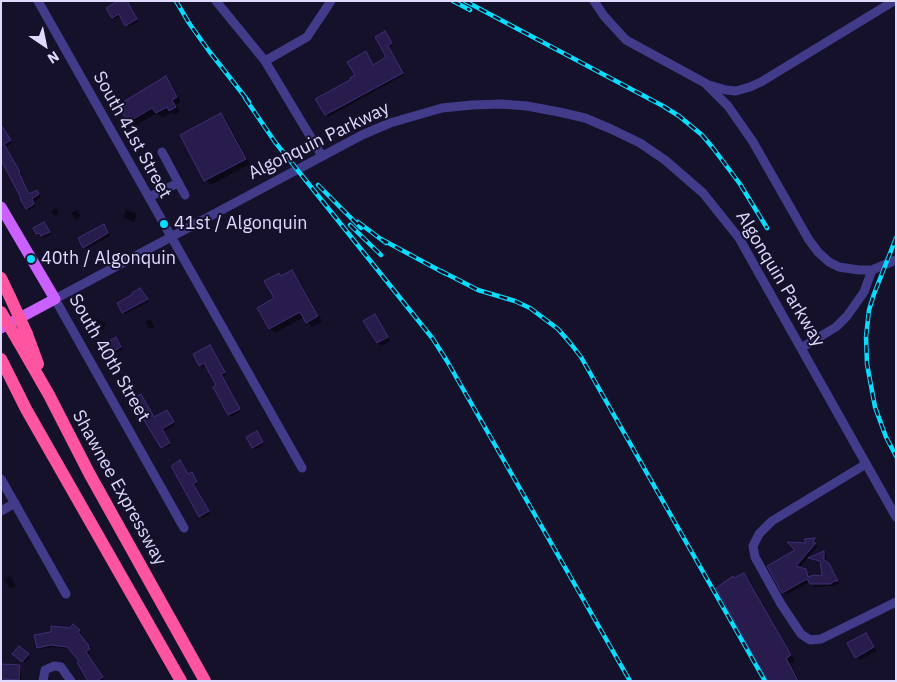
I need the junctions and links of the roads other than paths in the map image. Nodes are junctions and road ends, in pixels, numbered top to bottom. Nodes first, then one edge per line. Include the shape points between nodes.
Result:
1 (38, 1) edge
2 (216, 1) edge
3 (331, 1) edge
4 (594, 1) edge
5 (894, 1) edge
6 (265, 61) junction
7 (705, 84) junction
8 (162, 152) dead end
9 (322, 156) junction
10 (178, 183) junction
11 (185, 195) dead end
12 (149, 197) junction
13 (1, 207) edge
14 (170, 236) junction
15 (896, 260) edge
16 (872, 270) junction
17 (1, 278) edge
18 (55, 298) junction
19 (1, 312) edge
20 (1, 328) edge
21 (23, 338) junction
22 (801, 348) junction
23 (1, 359) edge
24 (1, 373) edge
25 (26, 409) junction
26 (866, 464) junction
27 (302, 468) dead end
28 (1, 479) edge
29 (15, 503) junction
30 (1, 511) edge
31 (896, 517) edge
32 (184, 528) dead end
33 (66, 594) dead end
34 (896, 602) edge
35 (43, 681) edge
36 (71, 681) edge
37 (181, 681) edge
38 (205, 681) edge

1 - 12 street, South 41st Street
2 - 6 street
3 - 6 street via 307,37
4 - 7 street via 626,40
5 - 7 street via 750,87 736,91
6 - 9 street
7 - 16 street via 740,122 818,252 839,267
8 - 10 street
9 - 14 street, Algonquin Parkway
9 - 22 street, Algonquin Parkway via 390,123 442,108 527,106 594,122 640,143 703,193 739,238
10 - 11 street
10 - 12 street
12 - 14 street, South 41st Street
13 - 18 main road, South 40th Street
14 - 18 street, Algonquin Parkway
14 - 27 street, South 41st Street
15 - 16 street
16 - 22 street via 864,292 847,316 836,327
17 - 21 highway, bridge
18 - 20 main road, Algonquin Parkway
18 - 32 street, South 40th Street
19 - 21 highway, bridge
21 - 38 highway, Shawnee Expressway via 89,473
22 - 26 street, Algonquin Parkway
23 - 25 highway
24 - 25 highway
25 - 37 highway
26 - 31 street, Algonquin Parkway
26 - 34 street via 772,521 759,534 754,546 755,557 780,604 801,634 810,640 821,639
28 - 29 street
29 - 30 street
29 - 33 street
35 - 36 street via 46,670 54,666 61,667

